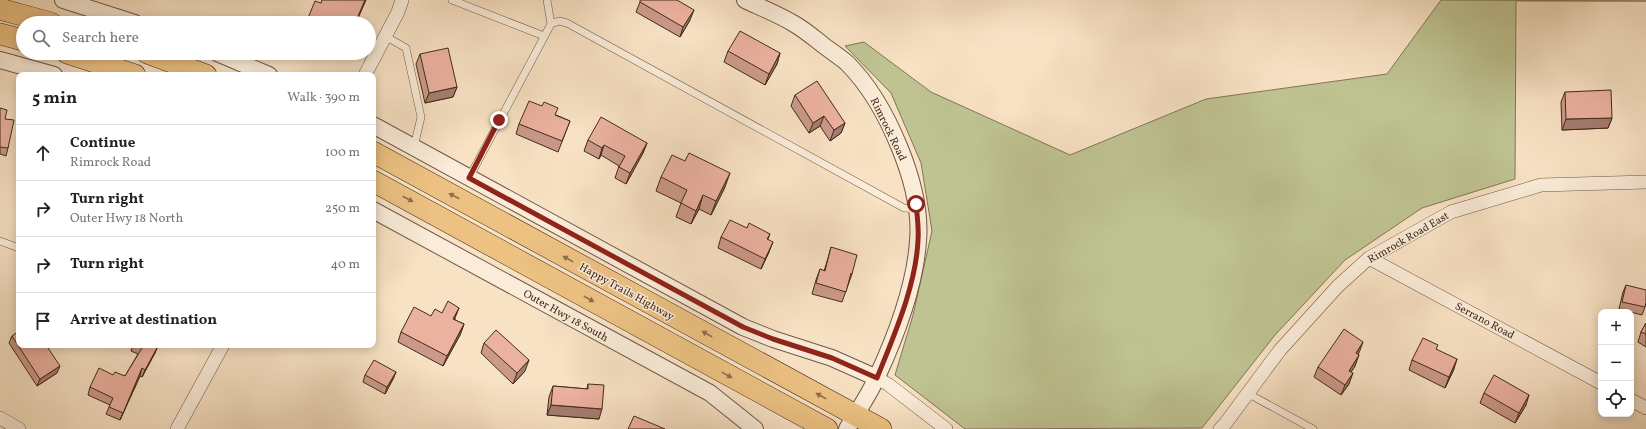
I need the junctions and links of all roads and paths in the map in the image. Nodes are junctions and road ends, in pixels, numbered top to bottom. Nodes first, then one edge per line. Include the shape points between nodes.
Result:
1 (63, 0) edge
2 (402, 0) edge
3 (452, 0) edge
4 (547, 0) edge
5 (745, 0) edge
6 (0, 10) edge
7 (24, 16) edge
8 (114, 16) edge
9 (551, 24) junction
10 (0, 34) edge
11 (385, 36) junction
12 (544, 36) junction
13 (16, 38) edge
14 (376, 54) edge
15 (0, 60) edge
16 (89, 60) edge
17 (166, 60) edge
18 (234, 60) edge
19 (373, 60) edge
20 (43, 72) edge
21 (126, 72) edge
22 (198, 72) edge
23 (262, 72) edge
24 (367, 72) edge
25 (376, 127) edge
26 (414, 148) junction
27 (376, 154) edge
28 (469, 178) junction
29 (1646, 182) edge
30 (376, 183) edge
31 (917, 209) junction
32 (376, 212) edge
33 (0, 241) edge
34 (16, 247) edge
35 (1369, 258) junction
36 (221, 348) edge
37 (877, 378) junction
38 (1598, 381) edge
39 (1247, 393) junction
40 (1634, 402) edge
41 (1646, 408) edge
42 (0, 418) edge
43 (851, 422) edge
44 (20, 429) edge
45 (177, 429) edge
46 (754, 429) edge
47 (827, 429) edge
48 (881, 429) edge
49 (946, 429) edge
50 (1220, 429) edge
51 (1313, 429) edge

1 - 8 street
2 - 11 street
3 - 12 lane
4 - 9 lane
5 - 31 street, Rimrock Road via 797,26 847,64 872,95 892,132 906,162
6 - 7 main road
9 - 12 lane
9 - 31 lane via 558,21 567,23 904,208
10 - 13 main road
11 - 14 street
11 - 26 lane via 406,48 421,117
12 - 28 lane
15 - 20 street
16 - 21 main road
17 - 22 main road
18 - 23 street
19 - 24 street
25 - 26 street
26 - 28 street
43 -> 27 main road, Happy Trails Highway
28 - 37 street via 743,327 832,358
29 - 35 street, Rimrock Road East via 1541,185 1451,212
30 -> 47 main road
31 - 37 street, Rimrock Road via 918,240 913,278
32 - 46 street, Outer Hwy 18 South via 710,393
33 - 34 lane
35 - 38 street, Serrano Road
35 - 39 street, Rimrock Road East via 1338,286 1280,350
36 - 45 street
37 - 43 street, Rimrock Road
37 - 49 street
39 - 50 street, Rimrock Road East
39 - 51 lane
40 - 41 street
42 - 44 street
43 - 48 main road, Happy Trails Highway

